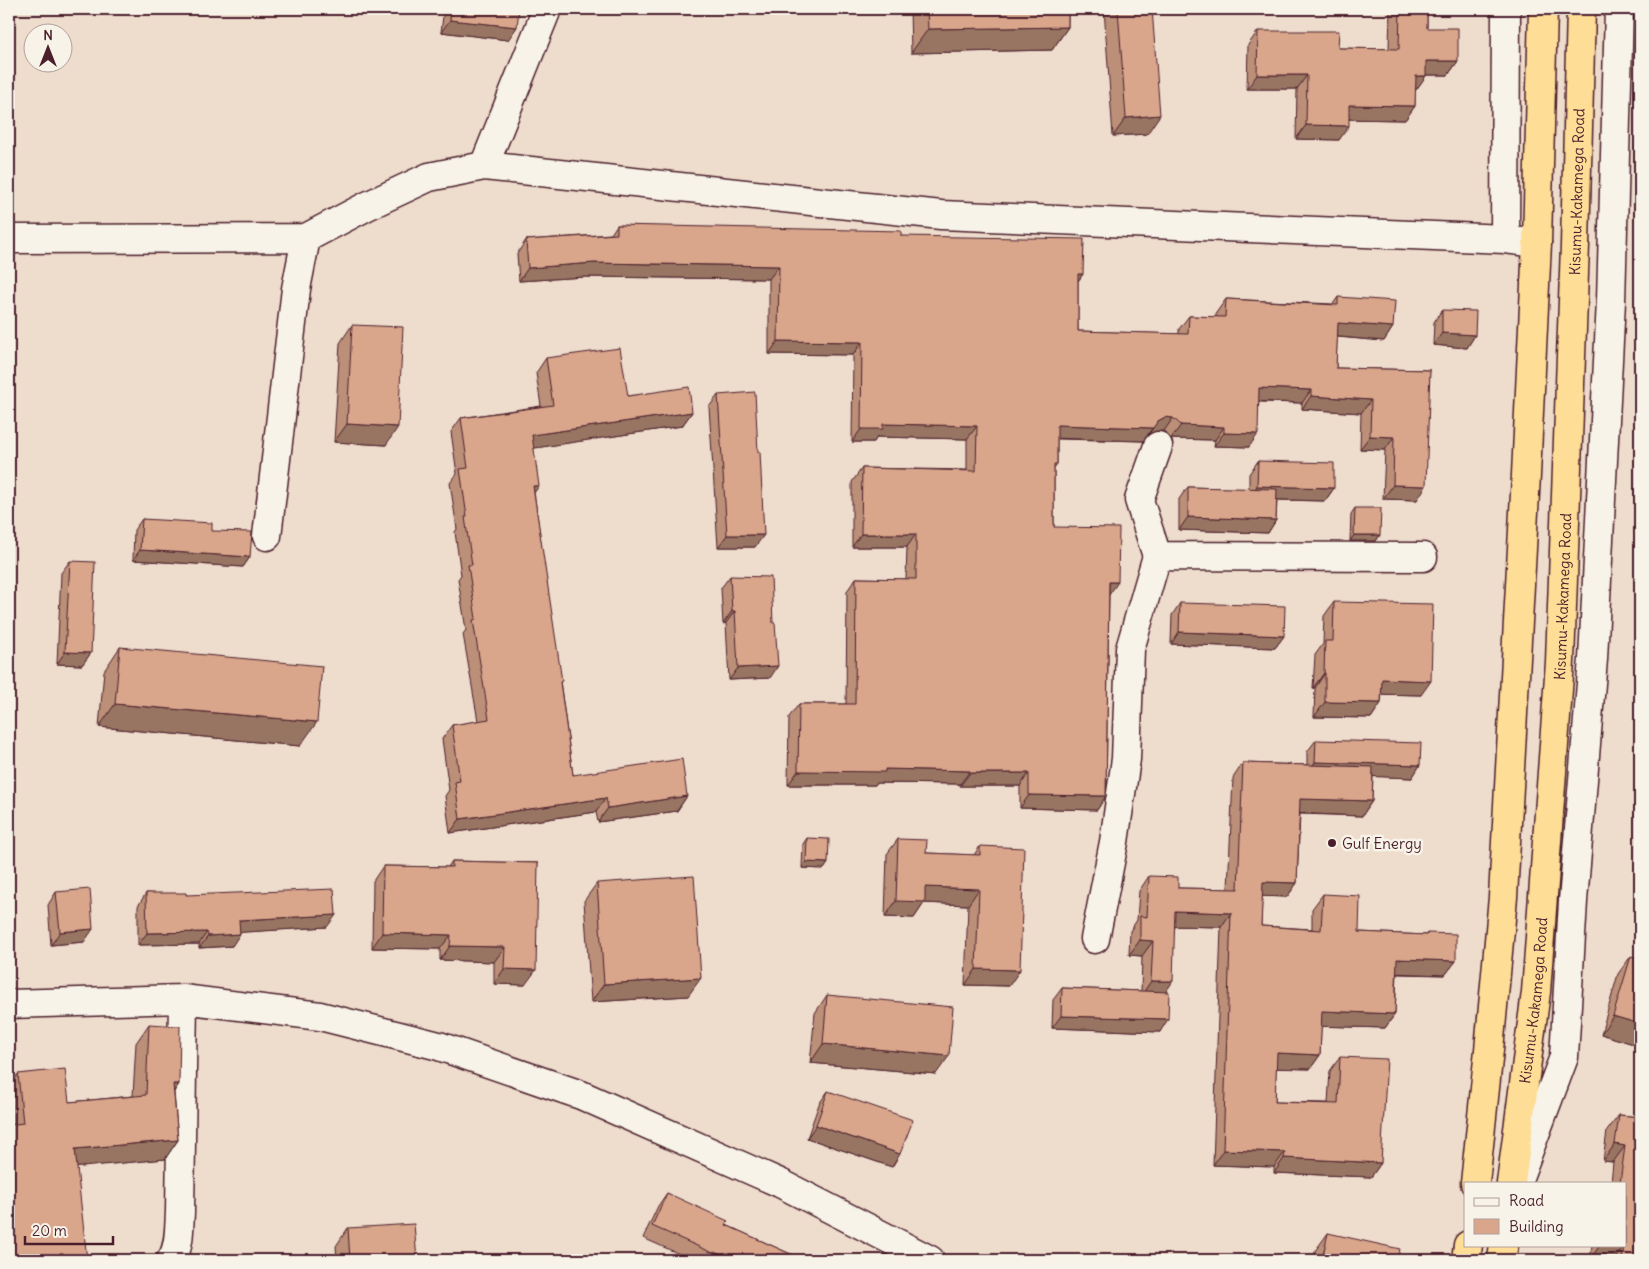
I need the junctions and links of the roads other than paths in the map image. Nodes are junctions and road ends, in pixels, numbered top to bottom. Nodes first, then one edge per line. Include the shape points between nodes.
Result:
1 (547, 9) edge
2 (1506, 9) edge
3 (1543, 9) edge
4 (1581, 9) edge
5 (1618, 9) edge
6 (484, 166) junction
7 (306, 238) junction
8 (9, 239) edge
9 (1504, 239) junction
10 (1536, 243) junction
11 (1158, 446) dead end
12 (267, 536) dead end
13 (1157, 556) junction
14 (1422, 557) dead end
15 (1095, 939) dead end
16 (183, 999) junction
17 (9, 1004) edge
18 (1475, 1182) edge
19 (1511, 1182) edge
20 (1516, 1182) edge
21 (1468, 1246) edge
22 (1504, 1246) edge
23 (171, 1260) edge
24 (930, 1260) edge
25 (1466, 1260) edge
26 (1502, 1260) edge

1 - 6 street
2 - 9 street
3 - 10 highway
4 - 19 highway, Kisumu-Kakamega Road via 1560,662 1536,992
5 - 20 street via 1611,301 1593,659 1564,1057
6 - 7 street via 429,177
6 - 9 street via 941,215
7 - 8 street
7 - 12 street via 296,289
9 - 10 street
10 - 18 highway via 1503,897
11 - 13 street via 1139,500
13 - 14 street
13 - 15 street via 1130,649 1126,758
16 - 17 street
16 - 23 street via 180,1212 178,1240
16 - 24 street via 320,1016 439,1046 581,1095 780,1183
21 - 25 highway
22 - 26 highway

